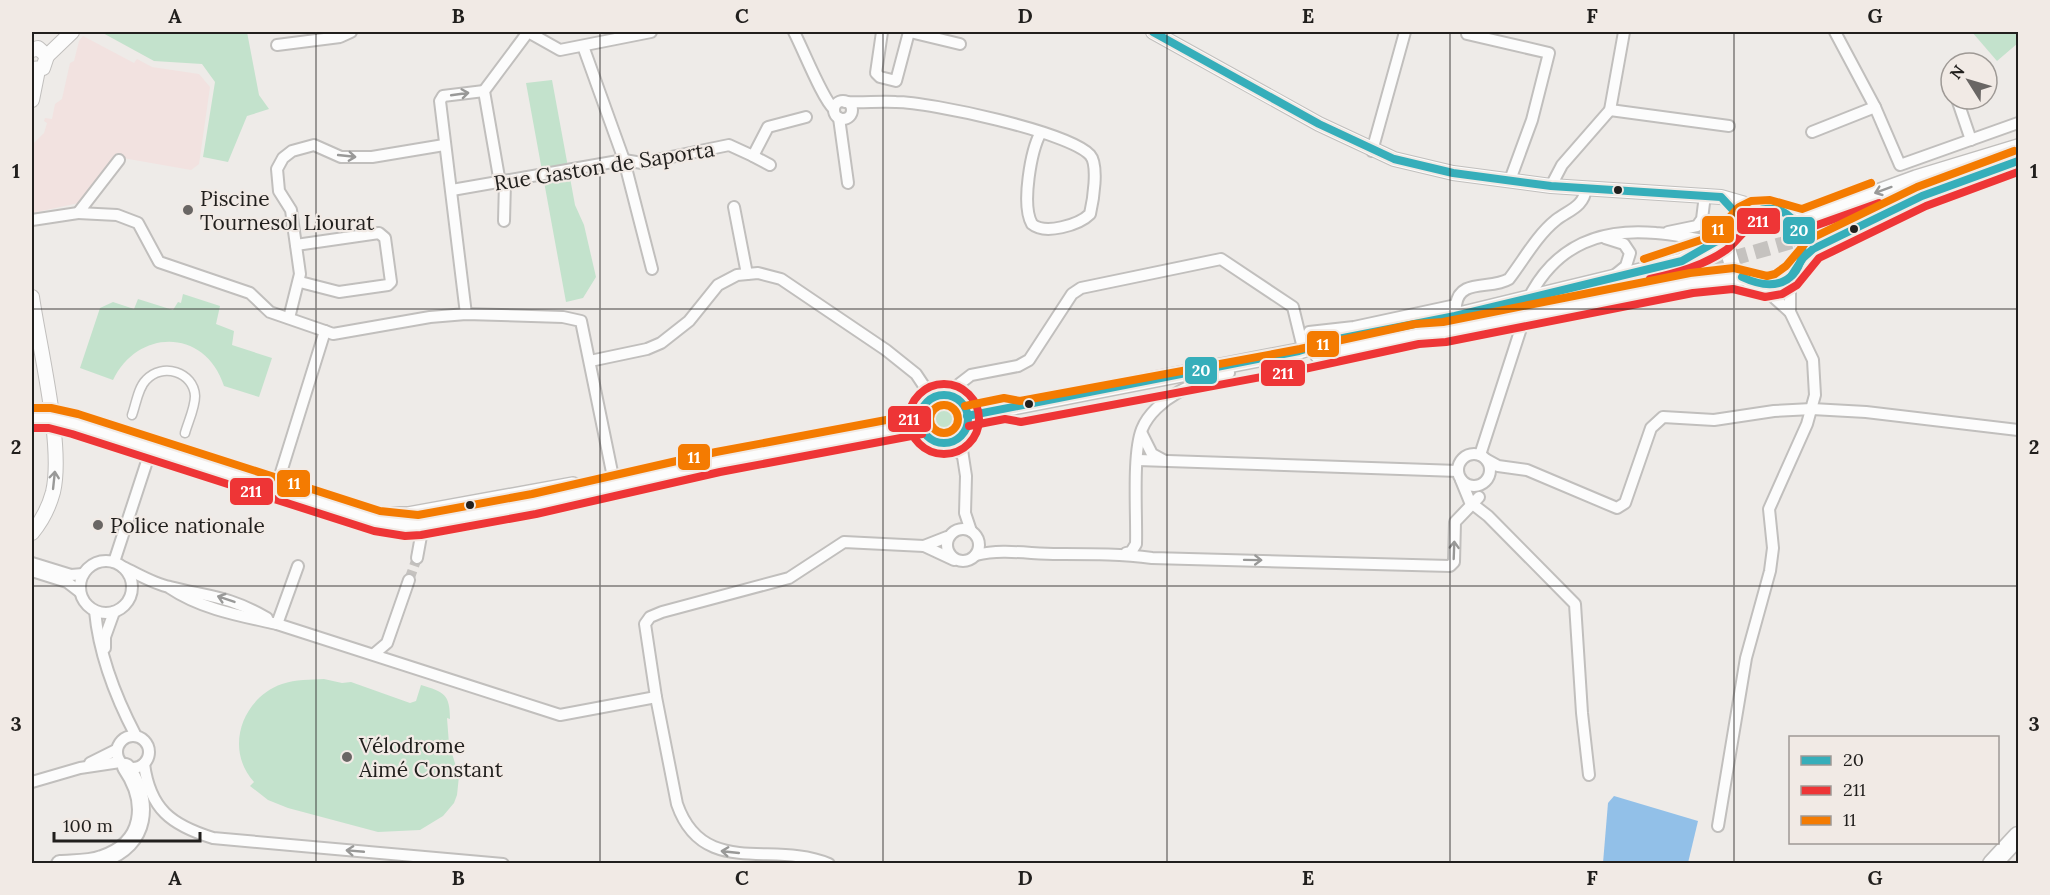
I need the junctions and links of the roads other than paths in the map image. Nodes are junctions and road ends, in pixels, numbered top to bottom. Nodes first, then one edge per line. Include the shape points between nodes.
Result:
1 (72, 32) edge
2 (351, 32) edge
3 (528, 32) edge
4 (651, 32) edge
5 (794, 32) edge
6 (882, 32) edge
7 (910, 32) edge
8 (1153, 32) edge
9 (1405, 32) edge
10 (1624, 32) edge
11 (1835, 32) edge
12 (1467, 34) dead end
13 (960, 44) dead end
14 (277, 45) dead end
15 (583, 46) junction
16 (32, 50) edge
17 (47, 56) junction
18 (34, 70) edge
19 (896, 81) junction
20 (484, 91) junction
21 (32, 100) edge
22 (895, 102) junction
23 (873, 104) junction
24 (1875, 107) junction
25 (840, 108) junction
26 (1610, 110) junction
27 (1961, 111) edge
28 (806, 117) dead end
29 (2019, 123) edge
30 (1729, 126) dead end
31 (1041, 132) junction
32 (1812, 132) dead end
33 (1971, 140) junction
34 (444, 145) junction
35 (2019, 147) edge
36 (1372, 151) junction
37 (753, 156) junction
38 (119, 160) dead end
39 (624, 160) junction
40 (2019, 160) edge
41 (770, 165) dead end
42 (1510, 180) junction
43 (502, 183) junction
44 (848, 183) dead end
45 (1551, 186) junction
46 (1586, 188) junction
47 (452, 190) junction
48 (1705, 195) junction
49 (1721, 197) junction
50 (734, 207) dead end
51 (1766, 210) junction
52 (78, 213) junction
53 (32, 220) edge
54 (504, 221) dead end
55 (1796, 224) junction
56 (1657, 233) junction
57 (1601, 237) junction
58 (1727, 237) junction
59 (296, 245) junction
60 (1804, 252) junction
61 (652, 269) dead end
62 (1738, 272) junction
63 (1795, 272) junction
64 (747, 274) junction
65 (1609, 279) junction
66 (300, 282) junction
67 (1760, 285) junction
68 (1532, 292) dead end
69 (32, 297) edge
70 (1460, 311) junction
71 (1790, 312) junction
72 (466, 314) junction
73 (289, 318) junction
74 (1523, 322) dead end
75 (1298, 324) junction
76 (325, 332) junction
77 (1309, 332) junction
78 (1417, 334) junction
79 (1335, 345) junction
80 (1299, 351) junction
81 (590, 361) junction
82 (1229, 373) joint
83 (949, 395) junction
84 (1812, 409) junction
85 (132, 415) dead end
86 (968, 416) junction
87 (32, 418) edge
88 (51, 418) junction
89 (920, 424) junction
90 (2019, 430) edge
91 (1141, 431) junction
92 (185, 433) dead end
93 (953, 440) junction
94 (151, 449) junction
95 (1484, 458) junction
96 (1138, 460) junction
97 (1164, 461) junction
98 (718, 462) junction
99 (1510, 468) junction
100 (1460, 475) junction
101 (613, 477) junction
102 (1486, 481) junction
103 (278, 482) junction
104 (1476, 501) junction
105 (965, 513) junction
106 (414, 520) junction
107 (971, 531) junction
108 (32, 533) edge
109 (950, 534) junction
110 (978, 541) junction
111 (924, 546) junction
112 (992, 551) junction
113 (1126, 553) junction
114 (976, 555) junction
115 (418, 556) tunnel mouth
116 (960, 562) junction
117 (32, 563) edge
118 (118, 565) junction
119 (298, 566) dead end
120 (32, 570) edge
121 (83, 574) junction
122 (410, 580) tunnel mouth
123 (166, 586) junction
124 (80, 592) junction
125 (131, 594) junction
126 (95, 611) junction
127 (114, 612) junction
128 (277, 624) junction
129 (374, 654) junction
130 (105, 657) junction
131 (656, 697) junction
132 (122, 709) junction
133 (136, 736) junction
134 (123, 739) junction
135 (116, 750) junction
136 (123, 764) junction
137 (144, 764) junction
138 (80, 768) junction
139 (1589, 775) dead end
140 (32, 782) edge
141 (1718, 826) dead end
142 (2019, 836) edge
143 (60, 864) edge
144 (503, 864) edge
145 (829, 864) edge
146 (1992, 864) edge

1 - 17 street
2 - 14 street via 340,37
3 - 15 street via 560,50
3 - 20 street
4 - 15 street
5 - 25 street via 825,102
6 - 19 street via 876,74
7 - 13 street
7 - 19 street
8 - 36 street
9 - 36 street
10 - 26 street
11 - 24 street
12 - 42 street via 1549,53 1532,120
15 - 39 street
16 - 17 street via 38,48
17 - 18 street via 47,63
18 - 21 street
19 - 22 street
34 -> 20 street via 440,102 443,96
20 - 43 street
22 - 23 street
22 - 31 street via 945,107
23 - 25 street
23 - 25 street via 848,117
24 - 32 street
24 - 33 street via 1900,165
25 - 44 street
26 - 30 street
26 - 45 street via 1566,160
27 - 33 street
28 - 37 street via 768,128
29 - 33 street
31 - 31 street via 1032,147 1027,210 1032,224 1044,230 1077,222 1090,214 1095,164 1084,151
34 - 47 street
59 -> 34 street via 291,210 279,191 277,169 292,151 314,145 341,157 372,157
35 - 40 main road via 1919,188
35 -> 55 main road via 1916,178
36 - 42 street via 1424,167
37 - 39 street, Rue Gaston de Saporta via 729,145 642,163
37 - 41 street, Rue Gaston de Saporta
38 - 52 street
39 - 43 street, Rue Gaston de Saporta
39 - 61 street
40 - 60 main road via 1922,196
42 - 45 street
43 - 47 street, Rue Gaston de Saporta
43 - 54 street
45 - 46 street
46 - 48 street
46 - 70 street via 1578,206 1554,221 1509,279 1460,292
47 - 72 street
48 - 49 street
48 - 56 street via 1702,219 1697,226
49 - 51 street
49 - 58 street via 1733,210
50 - 64 street
51 - 55 main road via 1788,216
51 - 58 main road via 1743,217
52 - 53 street
52 - 73 street via 117,215 138,223 159,262 250,293 263,308
55 - 60 main road, bridge
56 - 57 street via 1620,232
56 - 58 street via 1698,240
57 - 65 street via 1624,244 1630,254 1626,266
57 - 68 street via 1561,255
58 - 62 main road, bridge
58 - 65 main road via 1682,261
59 - 66 street
59 - 66 street via 379,233 384,238 391,282 339,292
60 - 63 main road
62 - 67 main road
62 - 78 main road via 1444,332
63 - 67 main road via 1779,284
63 - 71 street
64 - 81 street via 718,285 689,321 661,343 646,350
64 - 83 street via 772,276 790,285
65 - 70 main road
66 - 73 street
67 - 71 street
69 - 88 street
70 - 77 street
70 - 78 main road via 1576,296
70 - 79 main road
71 - 84 street via 1813,360
72 - 76 street
72 - 81 street via 575,317 581,321
73 - 76 street
74 - 95 street
75 - 77 street
75 - 80 street via 1302,344
75 - 83 street via 1290,304 1226,260 1215,260 1081,288 1072,294 1029,360 1018,366 971,375
76 - 103 street
77 - 79 street
78 - 79 main road
79 - 80 main road
79 - 82 main road
80 - 86 main road
81 - 101 street
82 - 91 street via 1178,392 1159,406
83 - 86 main road
83 - 89 main road via 921,409
84 - 90 street
84 - 99 street via 1714,420 1667,416 1658,419 1625,503 1617,508 1527,470
84 - 141 street via 1769,509 1773,548 1770,571 1746,658
85 - 92 street via 148,378 163,370 177,372 191,382 195,394
86 - 93 main road via 965,431
87 - 88 main road
88 - 94 main road
88 - 103 main road via 66,414 78,417
108 -> 88 street via 52,493 55,468
89 - 93 main road via 927,437
89 - 98 main road
91 - 96 street
91 - 97 street via 1152,454
93 - 105 street via 966,476
94 - 106 main road via 377,521 406,526
94 - 118 street
95 - 99 street
95 - 100 street via 1472,454 1464,458
95 - 102 street via 1491,469
96 - 97 street
96 - 113 street via 1136,544
97 - 100 street
98 - 101 main road
98 - 106 main road via 534,504
99 - 102 street
100 - 102 street via 1474,487
100 - 104 street
101 - 106 main road
102 - 104 street
103 - 106 main road via 352,506
113 -> 104 street via 1152,558 1450,566 1454,562 1455,522
104 - 139 street via 1575,604
105 - 107 street
105 - 109 street
106 - 115 street via 421,536
107 - 109 street via 965,528
107 - 110 street
109 - 111 street
109 - 116 street via 950,554
110 - 112 street
110 - 114 street
111 - 116 street
111 - 131 street via 852,541 836,546 798,574 650,617 645,633
112 - 113 street
112 - 114 street
114 - 116 street
117 - 121 street via 71,575
118 - 121 street via 96,563
118 - 123 street
118 - 125 street via 131,580
119 - 128 street
120 - 124 street via 67,582
121 - 124 street
122 - 129 street via 387,644
123 - 125 street via 147,585
123 - 128 street via 214,594
124 - 126 street
125 - 127 street via 122,608
126 - 127 street
126 - 130 street
127 - 130 street via 105,637
128 - 129 street
129 - 131 street via 560,715
130 - 132 street
145 -> 131 street via 811,856 722,852 694,836 677,804
132 - 133 street
132 - 134 street
133 - 134 street
133 - 137 street via 145,741 149,750
134 - 135 street
135 - 136 street
135 - 138 street
136 - 137 street via 135,768
136 - 138 street
136 - 143 main road via 141,794 142,809 134,835 126,846 100,861
144 -> 137 street via 213,838 190,831 158,806 149,791
138 - 140 street
142 - 146 highway

